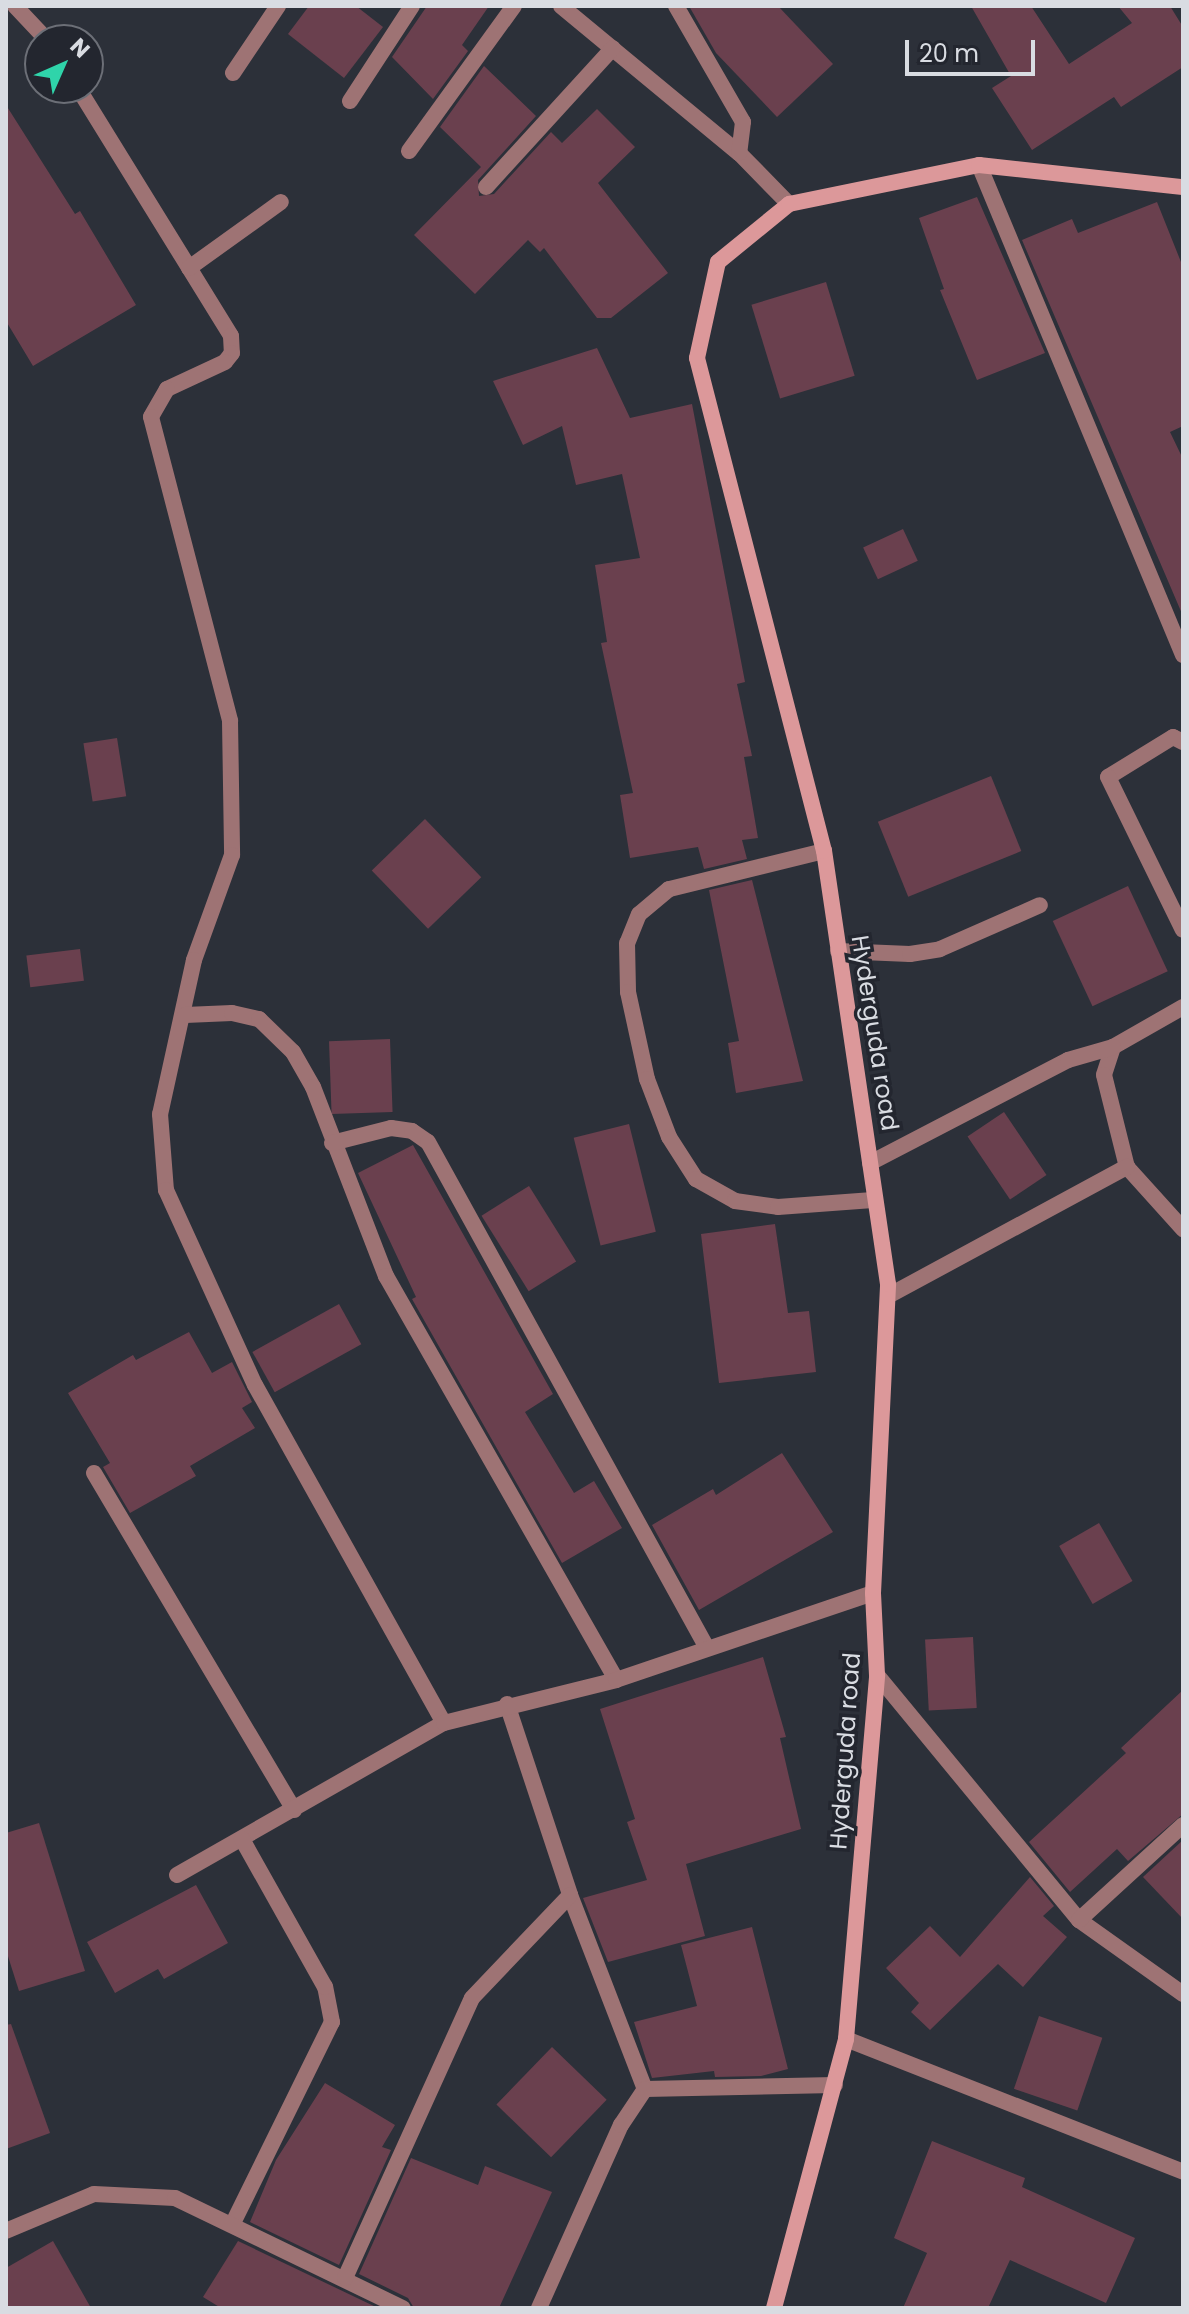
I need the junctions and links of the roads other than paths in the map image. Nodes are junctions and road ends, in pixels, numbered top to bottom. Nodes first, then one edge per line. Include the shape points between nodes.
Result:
1 (15, 6) edge
2 (278, 6) edge
3 (412, 6) edge
4 (514, 6) edge
5 (561, 6) edge
6 (676, 6) edge
7 (32, 24) edge
8 (613, 48) junction
9 (233, 73) dead end
10 (350, 101) dead end
11 (88, 104) edge
12 (409, 151) dead end
13 (739, 153) junction
14 (979, 165) junction
15 (486, 187) dead end
16 (1183, 187) edge
17 (281, 202) dead end
18 (789, 204) junction
19 (189, 268) junction
20 (1183, 655) edge
21 (1183, 742) edge
22 (824, 851) junction
23 (1040, 905) dead end
24 (1183, 930) edge
25 (838, 951) junction
26 (1183, 1007) edge
27 (185, 1015) junction
28 (1113, 1047) junction
29 (332, 1143) junction
30 (870, 1163) junction
31 (1127, 1167) junction
32 (873, 1200) junction
33 (1183, 1229) edge
34 (888, 1296) junction
35 (94, 1473) dead end
36 (873, 1593) junction
37 (707, 1648) junction
38 (877, 1675) junction
39 (616, 1680) junction
40 (507, 1704) junction
41 (444, 1723) junction
42 (294, 1810) junction
43 (1183, 1825) edge
44 (242, 1839) junction
45 (177, 1875) dead end
46 (570, 1895) junction
47 (1079, 1920) junction
48 (1183, 1994) edge
49 (846, 2039) junction
50 (835, 2085) junction
51 (645, 2089) junction
52 (1183, 2172) edge
53 (233, 2223) junction
54 (6, 2231) edge
55 (345, 2278) junction
56 (403, 2308) edge
57 (539, 2308) edge
58 (774, 2308) edge

1 - 7 street
2 - 9 street
3 - 10 street
4 - 12 street
5 - 8 street
6 - 13 street via 743,122
8 - 13 street
8 - 15 street
11 - 19 street
13 - 18 street
14 - 16 street, Hyderguda road
14 - 18 street, Hyderguda road
14 - 20 street
17 - 19 street
18 - 22 street, Hyderguda road via 718,262 697,358
19 - 27 street via 231,336 232,353 225,362 167,389 151,417 230,721 232,855 201,935
21 - 24 street via 1173,737 1108,777
22 - 25 street, Hyderguda road
22 - 32 street via 669,889 639,914 627,943 632,1016 647,1079 669,1137 696,1179 735,1201 764,1205
23 - 25 street via 940,949 910,954
25 - 30 street, Hyderguda road
26 - 28 street
27 - 29 street via 232,1013 259,1019 277,1034 313,1087
27 - 41 street via 160,1114 166,1190 255,1385
28 - 30 street via 1068,1060
28 - 31 street via 1104,1075
29 - 37 street via 391,1128 412,1131 428,1142
29 - 39 street via 386,1276
30 - 32 street, Hyderguda road
31 - 33 street
31 - 34 street
32 - 34 street, Hyderguda road
34 - 36 street, Hyderguda road
35 - 42 street
36 - 37 street
36 - 38 street, Hyderguda road
37 - 39 street
38 - 47 street
38 - 49 street, Hyderguda road
39 - 40 street
40 - 41 street
40 - 46 street
41 - 42 street
42 - 44 street
43 - 47 street
44 - 45 street
44 - 53 street via 325,1987 332,2022
46 - 51 street
46 - 55 street via 472,1998
47 - 48 street
49 - 50 street, Hyderguda road
49 - 52 street
50 - 51 street
50 - 58 street, Hyderguda road
51 - 57 street via 621,2125
53 - 54 street via 175,2198 94,2194
53 - 55 street
55 - 56 street

